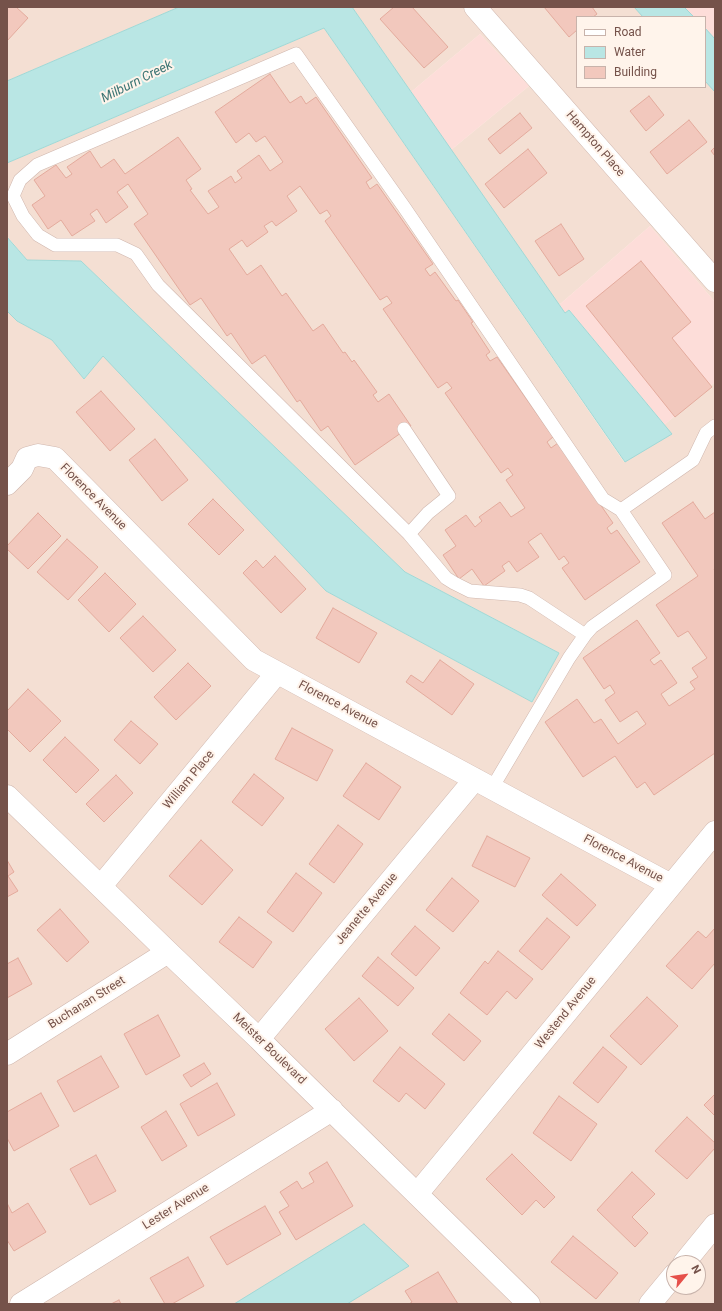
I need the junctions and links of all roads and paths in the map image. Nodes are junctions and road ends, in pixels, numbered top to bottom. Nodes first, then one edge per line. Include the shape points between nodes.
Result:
1 (475, 7) edge
2 (715, 281) edge
3 (715, 426) edge
4 (404, 429) dead end
5 (7, 484) edge
6 (621, 510) junction
7 (409, 534) junction
8 (585, 635) junction
9 (277, 673) junction
10 (484, 783) junction
11 (7, 796) edge
12 (715, 832) edge
13 (671, 885) junction
14 (101, 886) junction
15 (168, 952) junction
16 (259, 1039) junction
17 (7, 1054) edge
18 (332, 1110) junction
19 (417, 1194) junction
20 (715, 1225) edge
21 (691, 1255) edge
22 (666, 1285) edge
23 (21, 1304) edge
24 (529, 1304) edge
25 (650, 1304) edge

1 - 2 street, Hampton Place
3 - 6 lane via 706,433 693,460
4 - 7 lane via 450,496 428,513
5 - 9 street, Florence Avenue via 22,469 27,458 38,454 55,458 254,660
6 - 7 lane via 603,499 404,207 296,54 37,165 20,180 13,196 23,216 38,235 55,245 117,245 136,254 158,285
6 - 8 lane via 665,574 592,627
7 - 8 lane via 446,578 454,583 470,591 529,598
8 - 10 lane
9 - 10 street, Florence Avenue
9 - 14 street, William Place
10 - 13 street, Florence Avenue
10 - 16 street, Jeanette Avenue
11 - 14 street, Meister Boulevard
12 - 13 street, Westend Avenue
13 - 19 street, Westend Avenue
14 - 15 street, Meister Boulevard
15 - 16 street, Meister Boulevard
15 - 17 street, Buchanan Street
16 - 18 street, Meister Boulevard
18 - 19 street, Meister Boulevard
18 - 23 street, Lester Avenue
19 - 24 street, Meister Boulevard
20 - 21 street
22 - 25 street

